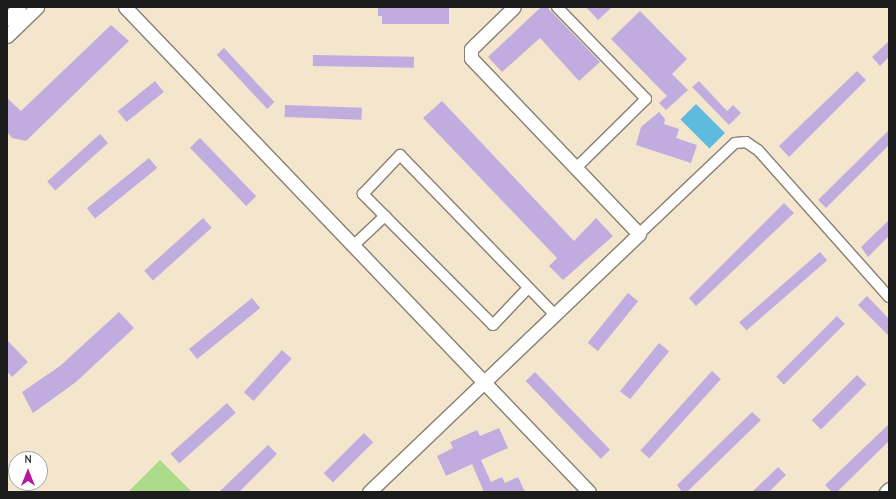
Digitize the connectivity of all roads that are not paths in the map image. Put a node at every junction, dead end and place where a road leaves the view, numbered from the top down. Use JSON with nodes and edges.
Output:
{"nodes":[{"id":1,"x":19,"y":7,"type":"edge"},
{"id":2,"x":37,"y":7,"type":"edge"},
{"id":3,"x":125,"y":7,"type":"edge"},
{"id":4,"x":514,"y":7,"type":"edge"},
{"id":5,"x":557,"y":7,"type":"edge"},
{"id":6,"x":7,"y":18,"type":"edge"},
{"id":7,"x":7,"y":36,"type":"edge"},
{"id":8,"x":576,"y":168,"type":"junction"},
{"id":9,"x":385,"y":216,"type":"junction"},
{"id":10,"x":639,"y":234,"type":"junction"},
{"id":11,"x":353,"y":246,"type":"junction"},
{"id":12,"x":528,"y":288,"type":"junction"},
{"id":13,"x":889,"y":297,"type":"edge"},
{"id":14,"x":555,"y":315,"type":"junction"},
{"id":15,"x":484,"y":383,"type":"junction"},
{"id":16,"x":889,"y":489,"type":"edge"},
{"id":17,"x":369,"y":492,"type":"edge"},
{"id":18,"x":589,"y":492,"type":"edge"},
{"id":19,"x":886,"y":492,"type":"edge"}],
"edges":[{"from":1,"to":6,"type":"street"},
{"from":2,"to":7,"type":"street"},
{"from":3,"to":11,"type":"street"},
{"from":4,"to":8,"type":"street"},
{"from":5,"to":8,"type":"street"},
{"from":8,"to":10,"type":"street"},
{"from":9,"to":11,"type":"street"},
{"from":9,"to":12,"type":"street"},
{"from":9,"to":12,"type":"street"},
{"from":10,"to":13,"type":"street"},
{"from":10,"to":14,"type":"street"},
{"from":11,"to":15,"type":"street"},
{"from":12,"to":14,"type":"street"},
{"from":14,"to":15,"type":"street"},
{"from":15,"to":17,"type":"street"},
{"from":15,"to":18,"type":"street"},
{"from":16,"to":19,"type":"street"}]}
